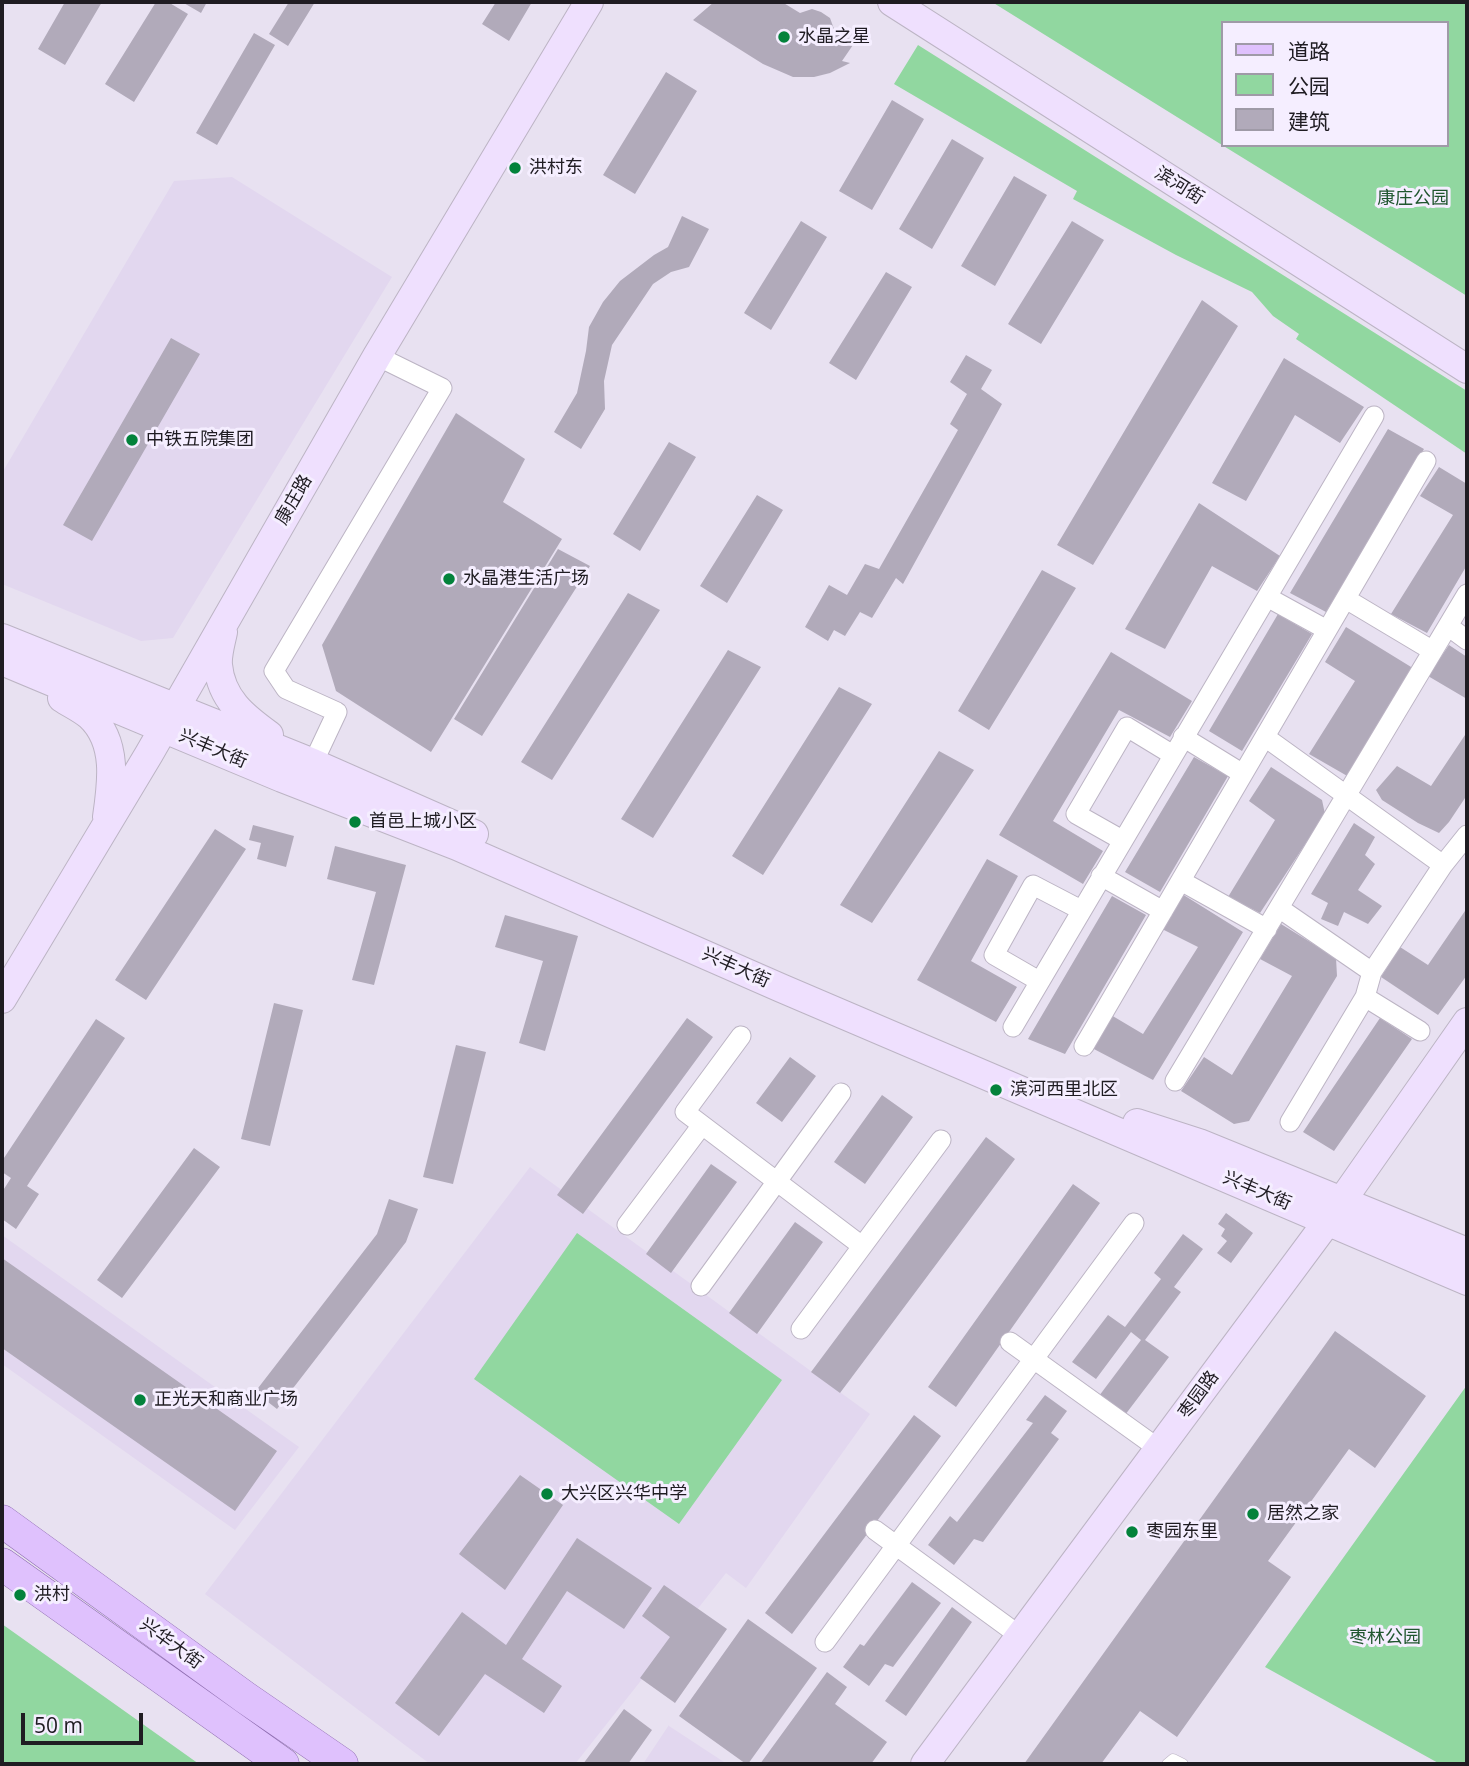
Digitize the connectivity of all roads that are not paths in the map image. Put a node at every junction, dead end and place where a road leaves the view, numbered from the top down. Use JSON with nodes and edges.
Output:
{"nodes":[{"id":1,"x":589,"y":2,"type":"edge"},
{"id":2,"x":892,"y":2,"type":"edge"},
{"id":3,"x":377,"y":356,"type":"junction"},
{"id":4,"x":1467,"y":369,"type":"edge"},
{"id":5,"x":1374,"y":416,"type":"dead end"},
{"id":6,"x":1426,"y":461,"type":"dead end"},
{"id":7,"x":1467,"y":594,"type":"edge"},
{"id":8,"x":1267,"y":597,"type":"junction"},
{"id":9,"x":1346,"y":599,"type":"junction"},
{"id":10,"x":226,"y":617,"type":"junction"},
{"id":11,"x":1448,"y":626,"type":"junction"},
{"id":12,"x":1327,"y":631,"type":"junction"},
{"id":13,"x":2,"y":638,"type":"edge"},
{"id":14,"x":1467,"y":640,"type":"edge"},
{"id":15,"x":1433,"y":651,"type":"junction"},
{"id":16,"x":2,"y":661,"type":"edge"},
{"id":17,"x":43,"y":678,"type":"junction"},
{"id":18,"x":169,"y":718,"type":"junction"},
{"id":19,"x":1184,"y":737,"type":"junction"},
{"id":20,"x":1265,"y":737,"type":"junction"},
{"id":21,"x":1173,"y":755,"type":"junction"},
{"id":22,"x":306,"y":761,"type":"junction"},
{"id":23,"x":1243,"y":774,"type":"junction"},
{"id":24,"x":1346,"y":795,"type":"junction"},
{"id":25,"x":105,"y":827,"type":"junction"},
{"id":26,"x":1467,"y":838,"type":"edge"},
{"id":27,"x":1122,"y":840,"type":"junction"},
{"id":28,"x":1443,"y":865,"type":"junction"},
{"id":29,"x":1101,"y":876,"type":"junction"},
{"id":30,"x":1181,"y":881,"type":"junction"},
{"id":31,"x":1279,"y":908,"type":"junction"},
{"id":32,"x":1080,"y":910,"type":"junction"},
{"id":33,"x":1163,"y":911,"type":"junction"},
{"id":34,"x":1266,"y":929,"type":"junction"},
{"id":35,"x":1372,"y":972,"type":"junction"},
{"id":36,"x":1039,"y":981,"type":"junction"},
{"id":37,"x":1365,"y":997,"type":"junction"},
{"id":38,"x":2,"y":999,"type":"edge"},
{"id":39,"x":1467,"y":1022,"type":"edge"},
{"id":40,"x":1013,"y":1027,"type":"dead end"},
{"id":41,"x":1420,"y":1031,"type":"dead end"},
{"id":42,"x":741,"y":1036,"type":"dead end"},
{"id":43,"x":1084,"y":1046,"type":"dead end"},
{"id":44,"x":1175,"y":1081,"type":"dead end"},
{"id":45,"x":841,"y":1093,"type":"dead end"},
{"id":46,"x":1290,"y":1122,"type":"dead end"},
{"id":47,"x":702,"y":1125,"type":"junction"},
{"id":48,"x":941,"y":1140,"type":"dead end"},
{"id":49,"x":777,"y":1182,"type":"junction"},
{"id":50,"x":1334,"y":1212,"type":"junction"},
{"id":51,"x":1134,"y":1223,"type":"dead end"},
{"id":52,"x":626,"y":1225,"type":"dead end"},
{"id":53,"x":862,"y":1246,"type":"junction"},
{"id":54,"x":1467,"y":1252,"type":"edge"},
{"id":55,"x":1467,"y":1281,"type":"edge"},
{"id":56,"x":701,"y":1286,"type":"dead end"},
{"id":57,"x":801,"y":1329,"type":"dead end"},
{"id":58,"x":1010,"y":1342,"type":"dead end"},
{"id":59,"x":1033,"y":1359,"type":"junction"},
{"id":60,"x":1159,"y":1449,"type":"junction"},
{"id":61,"x":2,"y":1521,"type":"edge"},
{"id":62,"x":875,"y":1530,"type":"dead end"},
{"id":63,"x":895,"y":1545,"type":"junction"},
{"id":64,"x":2,"y":1564,"type":"edge"},
{"id":65,"x":1020,"y":1636,"type":"junction"},
{"id":66,"x":825,"y":1642,"type":"dead end"},
{"id":67,"x":283,"y":1764,"type":"edge"},
{"id":68,"x":342,"y":1764,"type":"edge"},
{"id":69,"x":925,"y":1764,"type":"edge"},
{"id":70,"x":1167,"y":1764,"type":"edge"},
{"id":71,"x":1183,"y":1764,"type":"edge"}],
"edges":[{"from":1,"to":3,"type":"main road","name":"康庄路"},
{"from":2,"to":4,"type":"main road","name":"滨河街"},
{"from":3,"to":10,"type":"main road","name":"康庄路"},
{"from":3,"to":22,"type":"street"},
{"from":5,"to":8,"type":"street"},
{"from":6,"to":9,"type":"street"},
{"from":7,"to":11,"type":"street"},
{"from":8,"to":12,"type":"street"},
{"from":8,"to":19,"type":"street"},
{"from":9,"to":12,"type":"street"},
{"from":9,"to":15,"type":"street"},
{"from":10,"to":18,"type":"main road","name":"康庄路"},
{"from":10,"to":22,"type":"main road"},
{"from":11,"to":14,"type":"street"},
{"from":11,"to":15,"type":"street"},
{"from":12,"to":20,"type":"street"},
{"from":13,"to":18,"type":"main road","name":"兴丰大街"},
{"from":15,"to":24,"type":"street"},
{"from":16,"to":17,"type":"main road","name":"兴丰大街"},
{"from":17,"to":18,"type":"main road","name":"兴丰大街"},
{"from":17,"to":25,"type":"main road"},
{"from":18,"to":22,"type":"main road","name":"兴丰大街"},
{"from":18,"to":25,"type":"main road","name":"康庄路"},
{"from":18,"to":50,"type":"main road","name":"兴丰大街"},
{"from":19,"to":21,"type":"street"},
{"from":19,"to":23,"type":"street"},
{"from":20,"to":23,"type":"street"},
{"from":20,"to":24,"type":"street"},
{"from":21,"to":27,"type":"street"},
{"from":21,"to":27,"type":"street"},
{"from":22,"to":50,"type":"main road","name":"兴丰大街"},
{"from":23,"to":30,"type":"street"},
{"from":24,"to":28,"type":"street"},
{"from":24,"to":31,"type":"street"},
{"from":25,"to":38,"type":"main road","name":"康庄路"},
{"from":26,"to":28,"type":"street"},
{"from":27,"to":29,"type":"street"},
{"from":28,"to":35,"type":"street"},
{"from":29,"to":32,"type":"street"},
{"from":29,"to":33,"type":"street"},
{"from":30,"to":33,"type":"street"},
{"from":30,"to":34,"type":"street"},
{"from":31,"to":34,"type":"street"},
{"from":31,"to":35,"type":"street"},
{"from":32,"to":36,"type":"street"},
{"from":32,"to":36,"type":"street"},
{"from":33,"to":43,"type":"street"},
{"from":34,"to":44,"type":"street"},
{"from":35,"to":37,"type":"street"},
{"from":36,"to":40,"type":"street"},
{"from":37,"to":41,"type":"street"},
{"from":37,"to":46,"type":"street"},
{"from":39,"to":50,"type":"main road","name":"枣园路"},
{"from":42,"to":47,"type":"street"},
{"from":45,"to":49,"type":"street"},
{"from":47,"to":49,"type":"street"},
{"from":47,"to":52,"type":"street"},
{"from":48,"to":53,"type":"street"},
{"from":49,"to":53,"type":"street"},
{"from":49,"to":56,"type":"street"},
{"from":50,"to":54,"type":"main road","name":"兴丰大街"},
{"from":50,"to":55,"type":"main road","name":"兴丰大街"},
{"from":50,"to":60,"type":"main road","name":"枣园路"},
{"from":51,"to":59,"type":"street"},
{"from":53,"to":57,"type":"street"},
{"from":58,"to":59,"type":"street"},
{"from":59,"to":60,"type":"street"},
{"from":59,"to":63,"type":"street"},
{"from":60,"to":65,"type":"main road","name":"枣园路"},
{"from":61,"to":68,"type":"main road","name":"兴华大街"},
{"from":62,"to":63,"type":"street"},
{"from":63,"to":65,"type":"street"},
{"from":63,"to":66,"type":"street"},
{"from":64,"to":67,"type":"main road","name":"兴华大街"},
{"from":65,"to":69,"type":"main road","name":"枣园路"},
{"from":70,"to":71,"type":"lane"}]}
